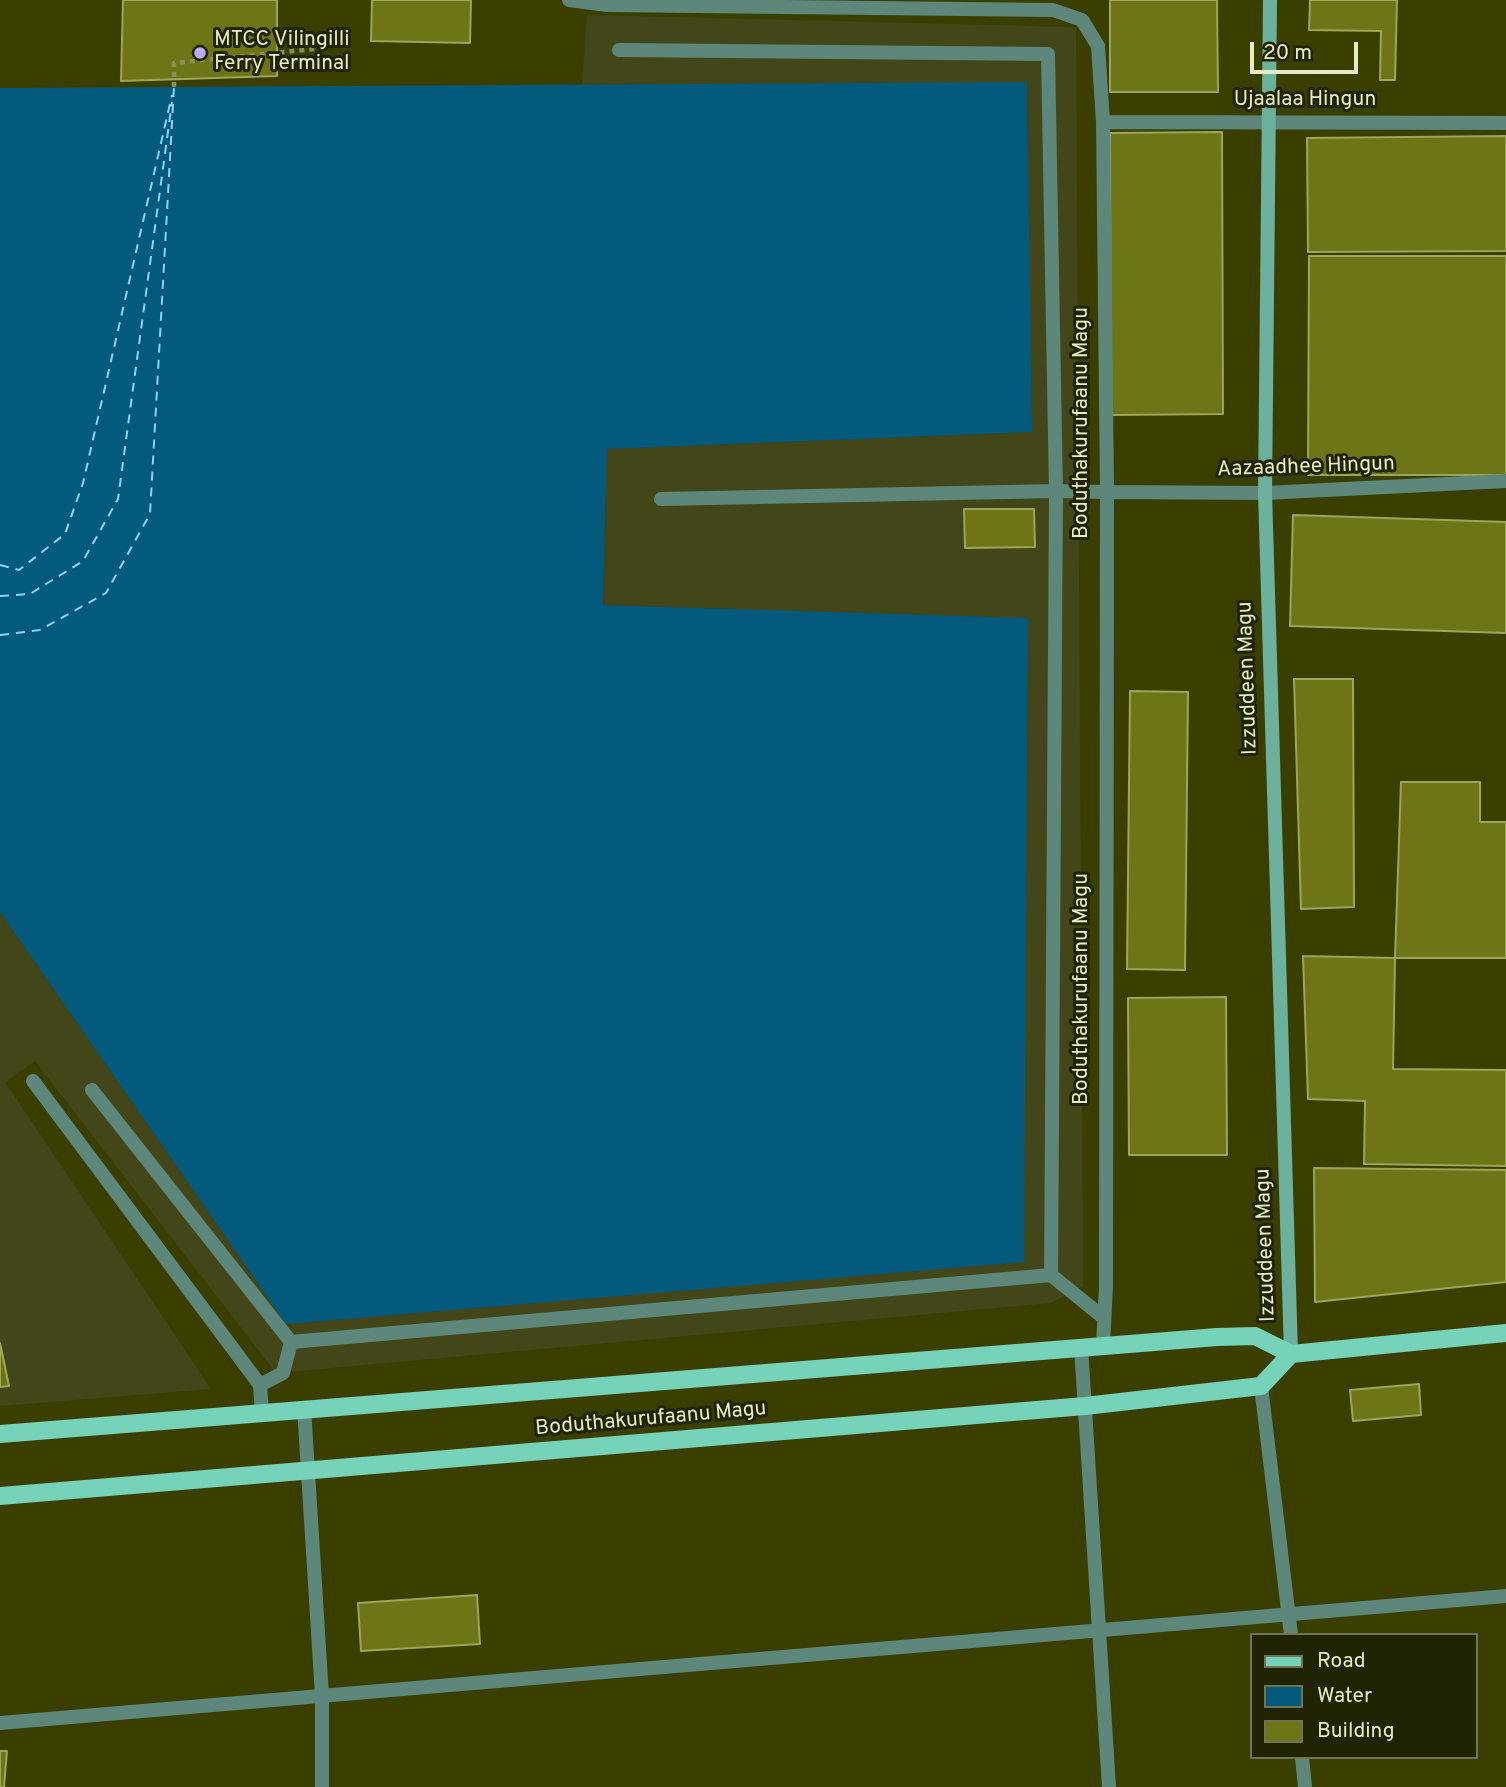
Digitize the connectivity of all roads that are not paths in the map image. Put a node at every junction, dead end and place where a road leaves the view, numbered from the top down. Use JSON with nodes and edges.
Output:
{"nodes":[{"id":1,"x":569,"y":0,"type":"edge"},
{"id":2,"x":1270,"y":0,"type":"edge"},
{"id":3,"x":619,"y":50,"type":"dead end"},
{"id":4,"x":1269,"y":121,"type":"junction"},
{"id":5,"x":1103,"y":122,"type":"junction"},
{"id":6,"x":1506,"y":123,"type":"edge"},
{"id":7,"x":1506,"y":481,"type":"edge"},
{"id":8,"x":1056,"y":491,"type":"junction"},
{"id":9,"x":1107,"y":492,"type":"junction"},
{"id":10,"x":1265,"y":493,"type":"junction"},
{"id":11,"x":661,"y":499,"type":"dead end"},
{"id":12,"x":33,"y":1081,"type":"dead end"},
{"id":13,"x":92,"y":1090,"type":"dead end"},
{"id":14,"x":1051,"y":1275,"type":"junction"},
{"id":15,"x":1104,"y":1318,"type":"junction"},
{"id":16,"x":1506,"y":1333,"type":"edge"},
{"id":17,"x":290,"y":1342,"type":"junction"},
{"id":18,"x":1103,"y":1345,"type":"junction"},
{"id":19,"x":1081,"y":1347,"type":"junction"},
{"id":20,"x":1291,"y":1354,"type":"junction"},
{"id":21,"x":260,"y":1385,"type":"junction"},
{"id":22,"x":1261,"y":1386,"type":"junction"},
{"id":23,"x":1085,"y":1406,"type":"junction"},
{"id":24,"x":304,"y":1408,"type":"junction"},
{"id":25,"x":262,"y":1412,"type":"junction"},
{"id":26,"x":0,"y":1434,"type":"edge"},
{"id":27,"x":308,"y":1471,"type":"junction"},
{"id":28,"x":0,"y":1496,"type":"edge"},
{"id":29,"x":1506,"y":1596,"type":"edge"},
{"id":30,"x":1289,"y":1615,"type":"junction"},
{"id":31,"x":1099,"y":1630,"type":"junction"},
{"id":32,"x":1291,"y":1633,"type":"edge"},
{"id":33,"x":322,"y":1696,"type":"junction"},
{"id":34,"x":0,"y":1723,"type":"edge"},
{"id":35,"x":1302,"y":1759,"type":"edge"},
{"id":36,"x":322,"y":1787,"type":"edge"},
{"id":37,"x":1110,"y":1787,"type":"edge"},
{"id":38,"x":1305,"y":1787,"type":"edge"}],
"edges":[{"from":1,"to":5,"type":"street","name":"Boduthakurufaanu Magu"},
{"from":2,"to":4,"type":"main road","name":"Izzuddeen Magu"},
{"from":3,"to":8,"type":"street"},
{"from":4,"to":5,"type":"street","name":"Ujaalaa Hingun"},
{"from":4,"to":6,"type":"street","name":"Ujaalaa Hingun"},
{"from":4,"to":10,"type":"main road","name":"Izzuddeen Magu"},
{"from":5,"to":9,"type":"street","name":"Boduthakurufaanu Magu"},
{"from":7,"to":10,"type":"street","name":"Aazaadhee Hingun"},
{"from":8,"to":9,"type":"street","name":"Aazaadhee Hingun"},
{"from":8,"to":11,"type":"street","name":"Aazaadhee Hingun"},
{"from":8,"to":14,"type":"street"},
{"from":9,"to":10,"type":"street","name":"Aazaadhee Hingun"},
{"from":9,"to":15,"type":"street","name":"Boduthakurufaanu Magu"},
{"from":10,"to":20,"type":"main road","name":"Izzuddeen Magu"},
{"from":12,"to":21,"type":"street"},
{"from":13,"to":17,"type":"street"},
{"from":14,"to":15,"type":"street"},
{"from":14,"to":17,"type":"street"},
{"from":15,"to":18,"type":"street","name":"Boduthakurufaanu Magu"},
{"from":16,"to":20,"type":"main road"},
{"from":17,"to":21,"type":"street"},
{"from":18,"to":19,"type":"main road","name":"Boduthakurufaanu Magu"},
{"from":18,"to":20,"type":"main road","name":"Boduthakurufaanu Magu"},
{"from":19,"to":23,"type":"street"},
{"from":19,"to":24,"type":"main road","name":"Boduthakurufaanu Magu"},
{"from":20,"to":22,"type":"main road"},
{"from":21,"to":25,"type":"street"},
{"from":22,"to":23,"type":"main road","name":"Boduthakurufaanu Magu"},
{"from":22,"to":30,"type":"street"},
{"from":23,"to":27,"type":"main road","name":"Boduthakurufaanu Magu"},
{"from":23,"to":31,"type":"street"},
{"from":24,"to":25,"type":"main road","name":"Boduthakurufaanu Magu"},
{"from":24,"to":27,"type":"street"},
{"from":25,"to":26,"type":"main road","name":"Boduthakurufaanu Magu"},
{"from":27,"to":28,"type":"main road","name":"Boduthakurufaanu Magu"},
{"from":27,"to":33,"type":"street"},
{"from":29,"to":30,"type":"street"},
{"from":30,"to":31,"type":"street"},
{"from":30,"to":32,"type":"street"},
{"from":31,"to":33,"type":"street"},
{"from":31,"to":37,"type":"street"},
{"from":33,"to":34,"type":"street"},
{"from":33,"to":36,"type":"street"},
{"from":35,"to":38,"type":"street"}]}
